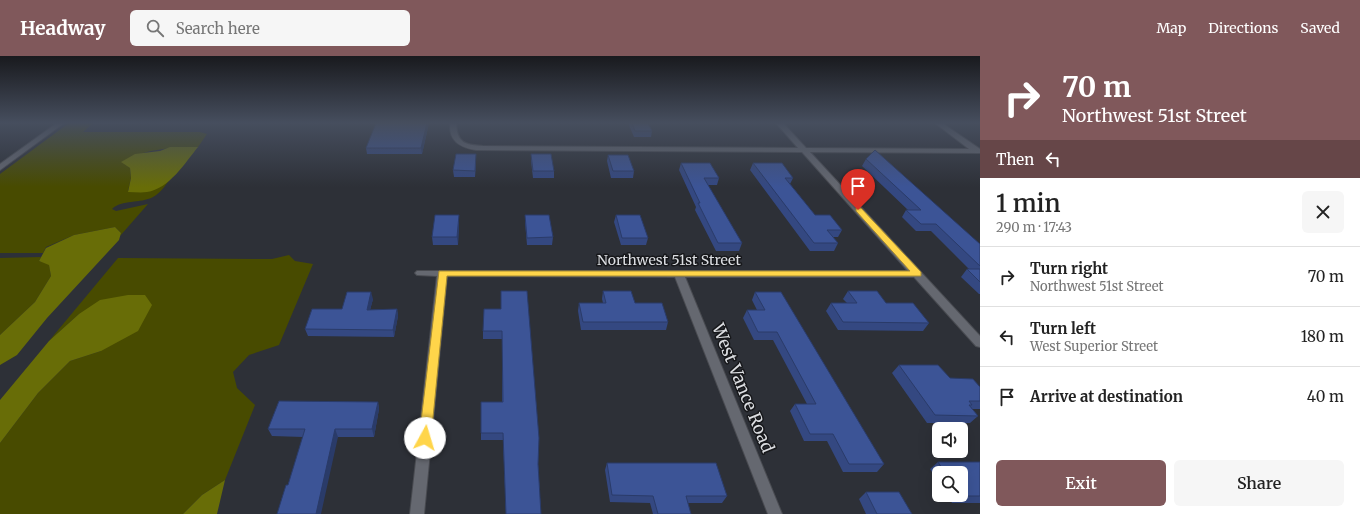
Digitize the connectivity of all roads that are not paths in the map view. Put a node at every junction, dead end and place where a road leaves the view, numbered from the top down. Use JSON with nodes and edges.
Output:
{"nodes":[{"id":1,"x":32,"y":144,"type":"edge"},
{"id":2,"x":466,"y":144,"type":"edge"},
{"id":3,"x":799,"y":144,"type":"edge"},
{"id":4,"x":969,"y":144,"type":"edge"},
{"id":5,"x":803,"y":149,"type":"junction"},
{"id":6,"x":979,"y":151,"type":"edge"},
{"id":7,"x":0,"y":168,"type":"edge"},
{"id":8,"x":420,"y":273,"type":"dead end"},
{"id":9,"x":442,"y":273,"type":"junction"},
{"id":10,"x":679,"y":274,"type":"junction"},
{"id":11,"x":918,"y":274,"type":"junction"},
{"id":12,"x":980,"y":343,"type":"edge"},
{"id":13,"x":416,"y":514,"type":"edge"},
{"id":14,"x":775,"y":514,"type":"edge"}],
"edges":[{"from":1,"to":7,"type":"street"},
{"from":2,"to":5,"type":"street"},
{"from":3,"to":5,"type":"street"},
{"from":4,"to":6,"type":"street"},
{"from":5,"to":6,"type":"street"},
{"from":5,"to":11,"type":"street"},
{"from":8,"to":9,"type":"street","name":"Northwest 51st Street"},
{"from":9,"to":10,"type":"street","name":"Northwest 51st Street"},
{"from":9,"to":13,"type":"street"},
{"from":10,"to":11,"type":"street","name":"Northwest 51st Street"},
{"from":10,"to":14,"type":"street","name":"West Vance Road"},
{"from":11,"to":12,"type":"street"}]}
